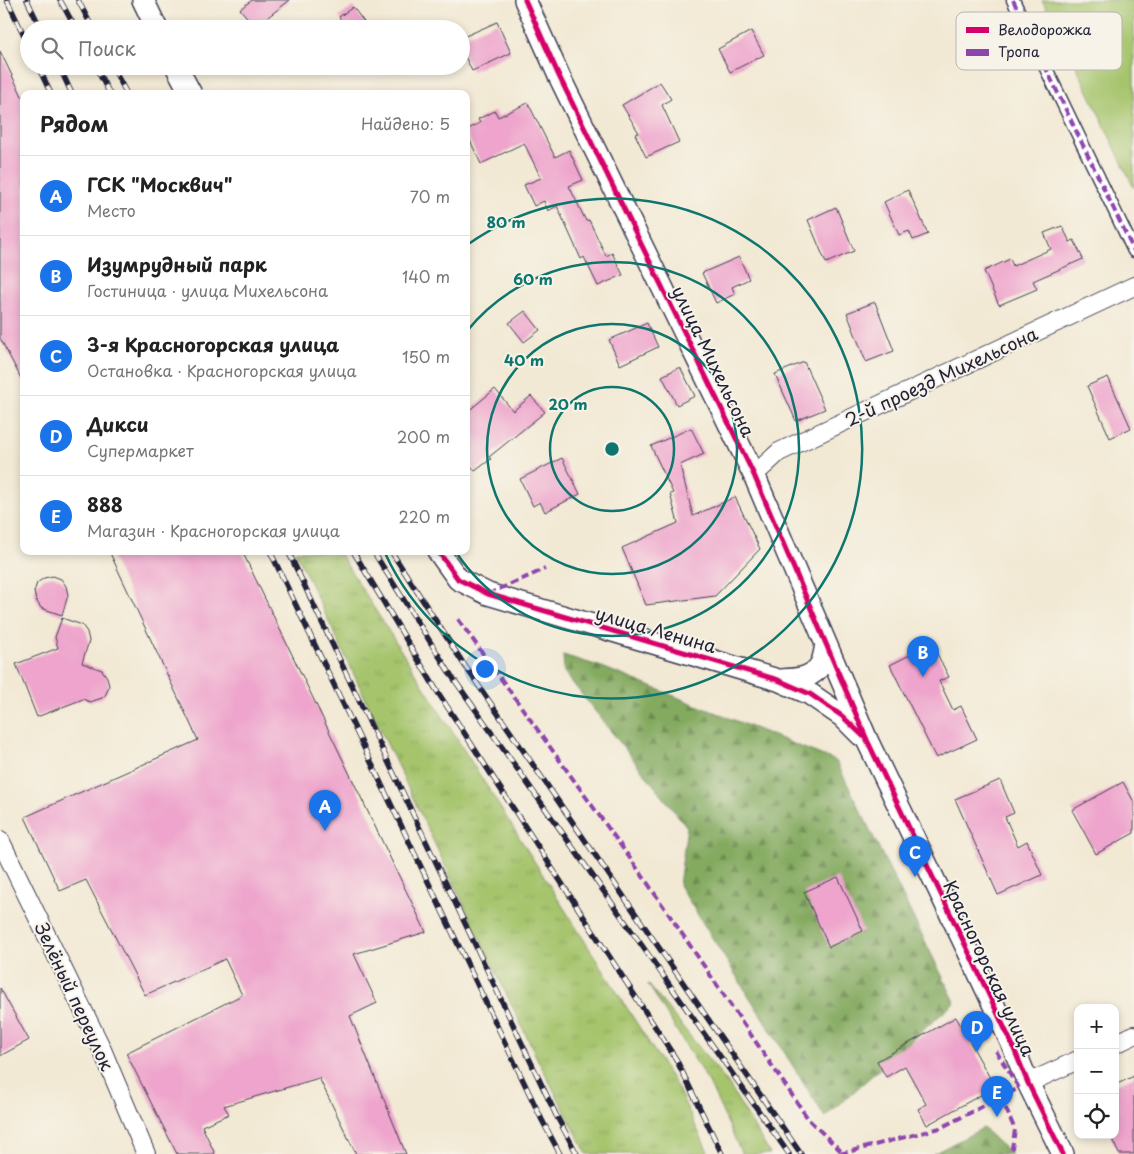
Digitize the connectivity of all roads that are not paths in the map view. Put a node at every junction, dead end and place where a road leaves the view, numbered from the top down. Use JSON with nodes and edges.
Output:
{"nodes":[{"id":1,"x":142,"y":0,"type":"edge"},
{"id":2,"x":525,"y":0,"type":"edge"},
{"id":3,"x":1013,"y":0,"type":"edge"},
{"id":4,"x":1019,"y":12,"type":"edge"},
{"id":5,"x":152,"y":20,"type":"edge"},
{"id":6,"x":1047,"y":70,"type":"edge"},
{"id":7,"x":181,"y":75,"type":"edge"},
{"id":8,"x":189,"y":90,"type":"edge"},
{"id":9,"x":1134,"y":251,"type":"edge"},
{"id":10,"x":1134,"y":286,"type":"edge"},
{"id":11,"x":754,"y":476,"type":"junction"},
{"id":12,"x":441,"y":555,"type":"edge"},
{"id":13,"x":826,"y":644,"type":"junction"},
{"id":14,"x":778,"y":680,"type":"junction"},
{"id":15,"x":867,"y":740,"type":"junction"},
{"id":16,"x":0,"y":840,"type":"edge"},
{"id":17,"x":1134,"y":1035,"type":"edge"},
{"id":18,"x":1119,"y":1042,"type":"edge"},
{"id":19,"x":1074,"y":1062,"type":"edge"},
{"id":20,"x":1028,"y":1083,"type":"junction"},
{"id":21,"x":146,"y":1154,"type":"edge"},
{"id":22,"x":1062,"y":1154,"type":"edge"}],
"edges":[{"from":1,"to":5,"type":"street"},
{"from":2,"to":11,"type":"street","name":"улица Михельсона"},
{"from":3,"to":4,"type":"street"},
{"from":6,"to":9,"type":"street"},
{"from":7,"to":8,"type":"street"},
{"from":10,"to":11,"type":"street","name":"2-й проезд Михельсона"},
{"from":11,"to":13,"type":"street","name":"улица Михельсона"},
{"from":12,"to":14,"type":"street","name":"улица Ленина"},
{"from":13,"to":14,"type":"street"},
{"from":13,"to":15,"type":"street","name":"улица Михельсона"},
{"from":14,"to":15,"type":"street","name":"улица Ленина"},
{"from":15,"to":20,"type":"street","name":"Красногорская улица"},
{"from":16,"to":21,"type":"street","name":"Зелёный переулок"},
{"from":17,"to":18,"type":"street"},
{"from":19,"to":20,"type":"street"},
{"from":20,"to":22,"type":"street","name":"Красногорская улица"}]}
